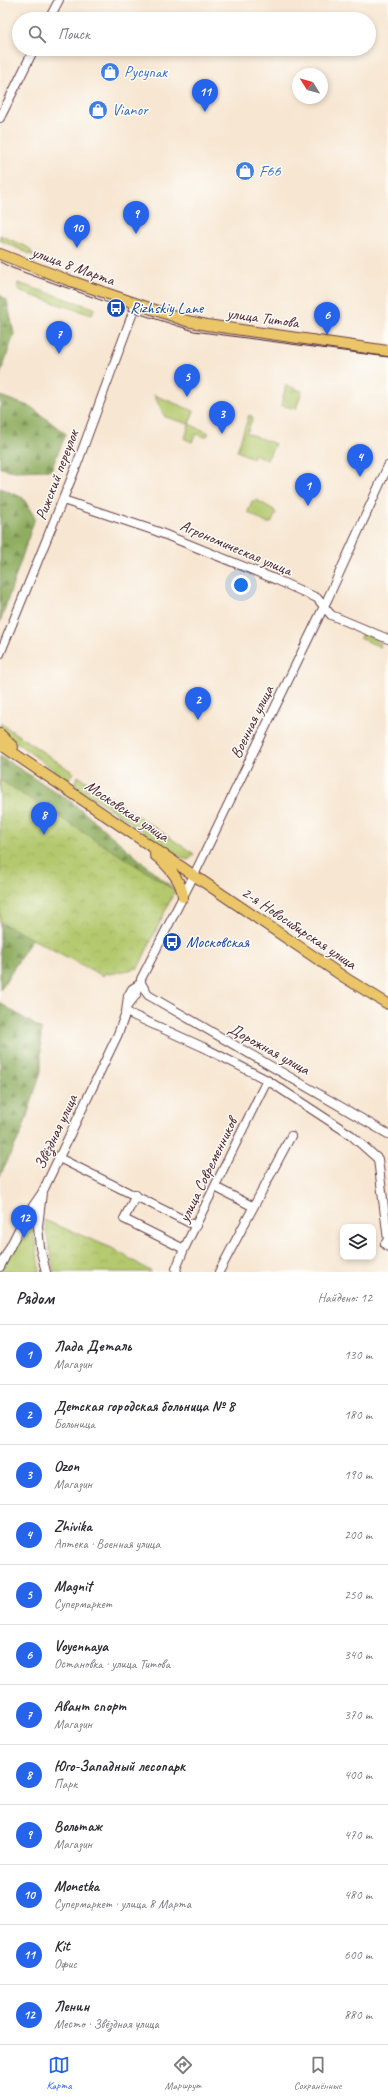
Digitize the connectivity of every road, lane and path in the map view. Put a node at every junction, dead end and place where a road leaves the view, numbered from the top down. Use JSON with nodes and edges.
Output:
{"nodes":[{"id":1,"x":59,"y":0,"type":"edge"},
{"id":2,"x":53,"y":12,"type":"edge"},
{"id":3,"x":31,"y":56,"type":"edge"},
{"id":4,"x":0,"y":118,"type":"edge"},
{"id":5,"x":0,"y":254,"type":"edge"},
{"id":6,"x":136,"y":304,"type":"junction"},
{"id":7,"x":388,"y":351,"type":"edge"},
{"id":8,"x":388,"y":466,"type":"edge"},
{"id":9,"x":63,"y":500,"type":"junction"},
{"id":10,"x":324,"y":606,"type":"junction"},
{"id":11,"x":388,"y":639,"type":"edge"},
{"id":12,"x":0,"y":654,"type":"edge"},
{"id":13,"x":0,"y":734,"type":"edge"},
{"id":14,"x":0,"y":744,"type":"edge"},
{"id":15,"x":42,"y":772,"type":"junction"},
{"id":16,"x":138,"y":836,"type":"junction"},
{"id":17,"x":194,"y":875,"type":"junction"},
{"id":18,"x":183,"y":897,"type":"junction"},
{"id":19,"x":139,"y":984,"type":"junction"},
{"id":20,"x":131,"y":997,"type":"joint"},
{"id":21,"x":388,"y":1004,"type":"edge"},
{"id":22,"x":127,"y":1008,"type":"junction"},
{"id":23,"x":267,"y":1080,"type":"junction"},
{"id":24,"x":388,"y":1134,"type":"edge"},
{"id":25,"x":291,"y":1136,"type":"dead end"},
{"id":26,"x":60,"y":1158,"type":"junction"},
{"id":27,"x":215,"y":1187,"type":"junction"},
{"id":28,"x":42,"y":1193,"type":"junction"},
{"id":29,"x":136,"y":1195,"type":"junction"},
{"id":30,"x":252,"y":1206,"type":"junction"},
{"id":31,"x":24,"y":1219,"type":"junction"},
{"id":32,"x":38,"y":1226,"type":"junction"},
{"id":33,"x":196,"y":1226,"type":"junction"},
{"id":34,"x":388,"y":1247,"type":"edge"},
{"id":35,"x":184,"y":1249,"type":"junction"},
{"id":36,"x":0,"y":1267,"type":"edge"},
{"id":37,"x":46,"y":1272,"type":"edge"},
{"id":38,"x":177,"y":1272,"type":"edge"},
{"id":39,"x":219,"y":1272,"type":"edge"}],
"edges":[{"from":1,"to":2,"type":"street"},
{"from":3,"to":4,"type":"street"},
{"from":5,"to":6,"type":"main road","name":"улица 8 Марта"},
{"from":6,"to":7,"type":"main road","name":"улица Титова"},
{"from":6,"to":9,"type":"street","name":"Рижский переулок"},
{"from":8,"to":10,"type":"street","name":"Военная улица"},
{"from":9,"to":10,"type":"street","name":"Агрономическая улица"},
{"from":9,"to":12,"type":"street","name":"Рижский переулок"},
{"from":10,"to":11,"type":"street","name":"Агрономическая улица"},
{"from":10,"to":17,"type":"street","name":"Военная улица"},
{"from":13,"to":15,"type":"main road","name":"Московская улица"},
{"from":14,"to":15,"type":"main road","name":"Московская улица"},
{"from":15,"to":16,"type":"main road","name":"Московская улица"},
{"from":16,"to":17,"type":"main road","name":"Московская улица"},
{"from":16,"to":18,"type":"main road"},
{"from":17,"to":18,"type":"street","name":"Военная улица"},
{"from":17,"to":21,"type":"main road","name":"2-я Новосибирская улица"},
{"from":18,"to":19,"type":"street","name":"Военная улица"},
{"from":19,"to":20,"type":"street","name":"Военная улица"},
{"from":19,"to":24,"type":"street","name":"Дорожная улица"},
{"from":20,"to":22,"type":"street","name":"Звёздная улица"},
{"from":22,"to":23,"type":"street"},
{"from":22,"to":26,"type":"street","name":"Звёздная улица"},
{"from":23,"to":27,"type":"street","name":"улица Современников"},
{"from":23,"to":34,"type":"street"},
{"from":25,"to":30,"type":"street"},
{"from":26,"to":28,"type":"street","name":"Звёздная улица"},
{"from":26,"to":29,"type":"street"},
{"from":27,"to":30,"type":"street"},
{"from":27,"to":33,"type":"street","name":"улица Современников"},
{"from":28,"to":31,"type":"street","name":"Звёздная улица"},
{"from":28,"to":32,"type":"street"},
{"from":29,"to":33,"type":"street"},
{"from":29,"to":35,"type":"street"},
{"from":30,"to":39,"type":"street"},
{"from":31,"to":32,"type":"street"},
{"from":31,"to":36,"type":"street","name":"Звёздная улица"},
{"from":32,"to":37,"type":"street"},
{"from":33,"to":35,"type":"street","name":"улица Современников"},
{"from":35,"to":38,"type":"street","name":"улица Современников"}]}
